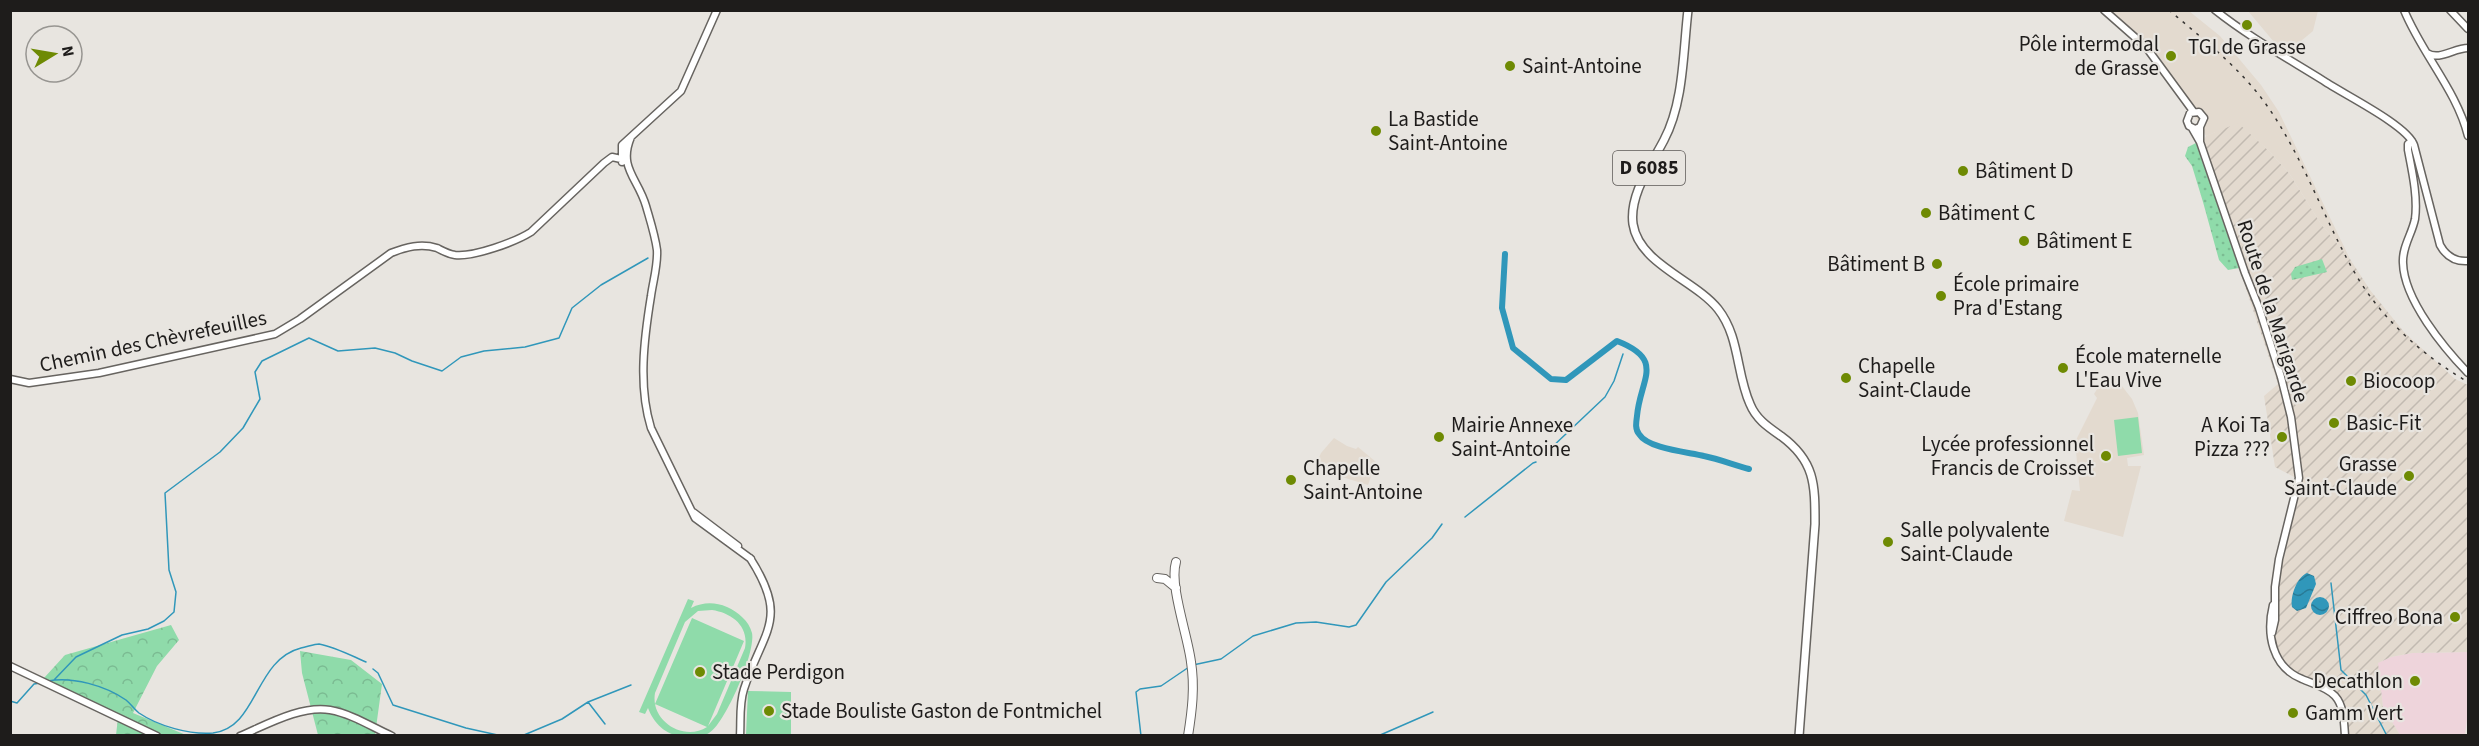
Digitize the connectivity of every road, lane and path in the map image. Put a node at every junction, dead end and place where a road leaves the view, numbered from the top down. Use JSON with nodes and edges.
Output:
{"nodes":[{"id":1,"x":717,"y":10,"type":"edge"},
{"id":2,"x":1688,"y":10,"type":"edge"},
{"id":3,"x":2104,"y":10,"type":"edge"},
{"id":4,"x":2215,"y":10,"type":"edge"},
{"id":5,"x":2404,"y":10,"type":"edge"},
{"id":6,"x":2450,"y":10,"type":"edge"},
{"id":7,"x":2469,"y":28,"type":"edge"},
{"id":8,"x":2469,"y":48,"type":"edge"},
{"id":9,"x":2425,"y":52,"type":"junction"},
{"id":10,"x":2442,"y":55,"type":"junction"},
{"id":11,"x":2438,"y":74,"type":"junction"},
{"id":12,"x":2191,"y":113,"type":"junction"},
{"id":13,"x":2200,"y":127,"type":"junction"},
{"id":14,"x":2192,"y":128,"type":"junction"},
{"id":15,"x":2469,"y":136,"type":"edge"},
{"id":16,"x":2412,"y":141,"type":"junction"},
{"id":17,"x":2200,"y":142,"type":"junction"},
{"id":18,"x":623,"y":148,"type":"junction"},
{"id":19,"x":612,"y":157,"type":"junction"},
{"id":20,"x":621,"y":159,"type":"junction"},
{"id":21,"x":604,"y":163,"type":"junction"},
{"id":22,"x":646,"y":210,"type":"junction"},
{"id":23,"x":2469,"y":261,"type":"edge"},
{"id":24,"x":2469,"y":373,"type":"edge"},
{"id":25,"x":10,"y":379,"type":"edge"},
{"id":26,"x":1176,"y":562,"type":"dead end"},
{"id":27,"x":1157,"y":578,"type":"dead end"},
{"id":28,"x":1176,"y":589,"type":"junction"},
{"id":29,"x":10,"y":666,"type":"edge"},
{"id":30,"x":157,"y":735,"type":"edge"},
{"id":31,"x":240,"y":735,"type":"edge"},
{"id":32,"x":392,"y":735,"type":"edge"},
{"id":33,"x":740,"y":735,"type":"edge"},
{"id":34,"x":1188,"y":735,"type":"edge"},
{"id":35,"x":1798,"y":735,"type":"edge"},
{"id":36,"x":2345,"y":735,"type":"edge"}],
"edges":[{"from":1,"to":18,"type":"main road"},
{"from":2,"to":35,"type":"main road","number":"D 6085"},
{"from":3,"to":12,"type":"main road"},
{"from":4,"to":16,"type":"main road"},
{"from":5,"to":9,"type":"main road"},
{"from":6,"to":7,"type":"main road"},
{"from":8,"to":10,"type":"main road"},
{"from":9,"to":10,"type":"main road"},
{"from":9,"to":11,"type":"main road"},
{"from":10,"to":11,"type":"main road"},
{"from":11,"to":15,"type":"main road"},
{"from":12,"to":13,"type":"main road"},
{"from":12,"to":14,"type":"main road"},
{"from":13,"to":14,"type":"main road"},
{"from":13,"to":17,"type":"main road","name":"Route de la Marigarde"},
{"from":14,"to":17,"type":"main road","name":"Route de la Marigarde"},
{"from":16,"to":23,"type":"main road"},
{"from":16,"to":24,"type":"main road"},
{"from":17,"to":36,"type":"main road","name":"Route de la Marigarde"},
{"from":18,"to":19,"type":"main road","name":"Chemin des Chèvrefeuilles"},
{"from":18,"to":20,"type":"main road"},
{"from":18,"to":21,"type":"main road","name":"Chemin des Chèvrefeuilles"},
{"from":18,"to":22,"type":"main road"},
{"from":19,"to":20,"type":"main road"},
{"from":19,"to":21,"type":"main road","name":"Chemin des Chèvrefeuilles"},
{"from":20,"to":22,"type":"main road"},
{"from":21,"to":25,"type":"main road","name":"Chemin des Chèvrefeuilles"},
{"from":22,"to":33,"type":"main road"},
{"from":26,"to":28,"type":"highway"},
{"from":27,"to":28,"type":"highway"},
{"from":28,"to":34,"type":"highway"},
{"from":29,"to":30,"type":"main road"},
{"from":31,"to":32,"type":"main road"}]}
